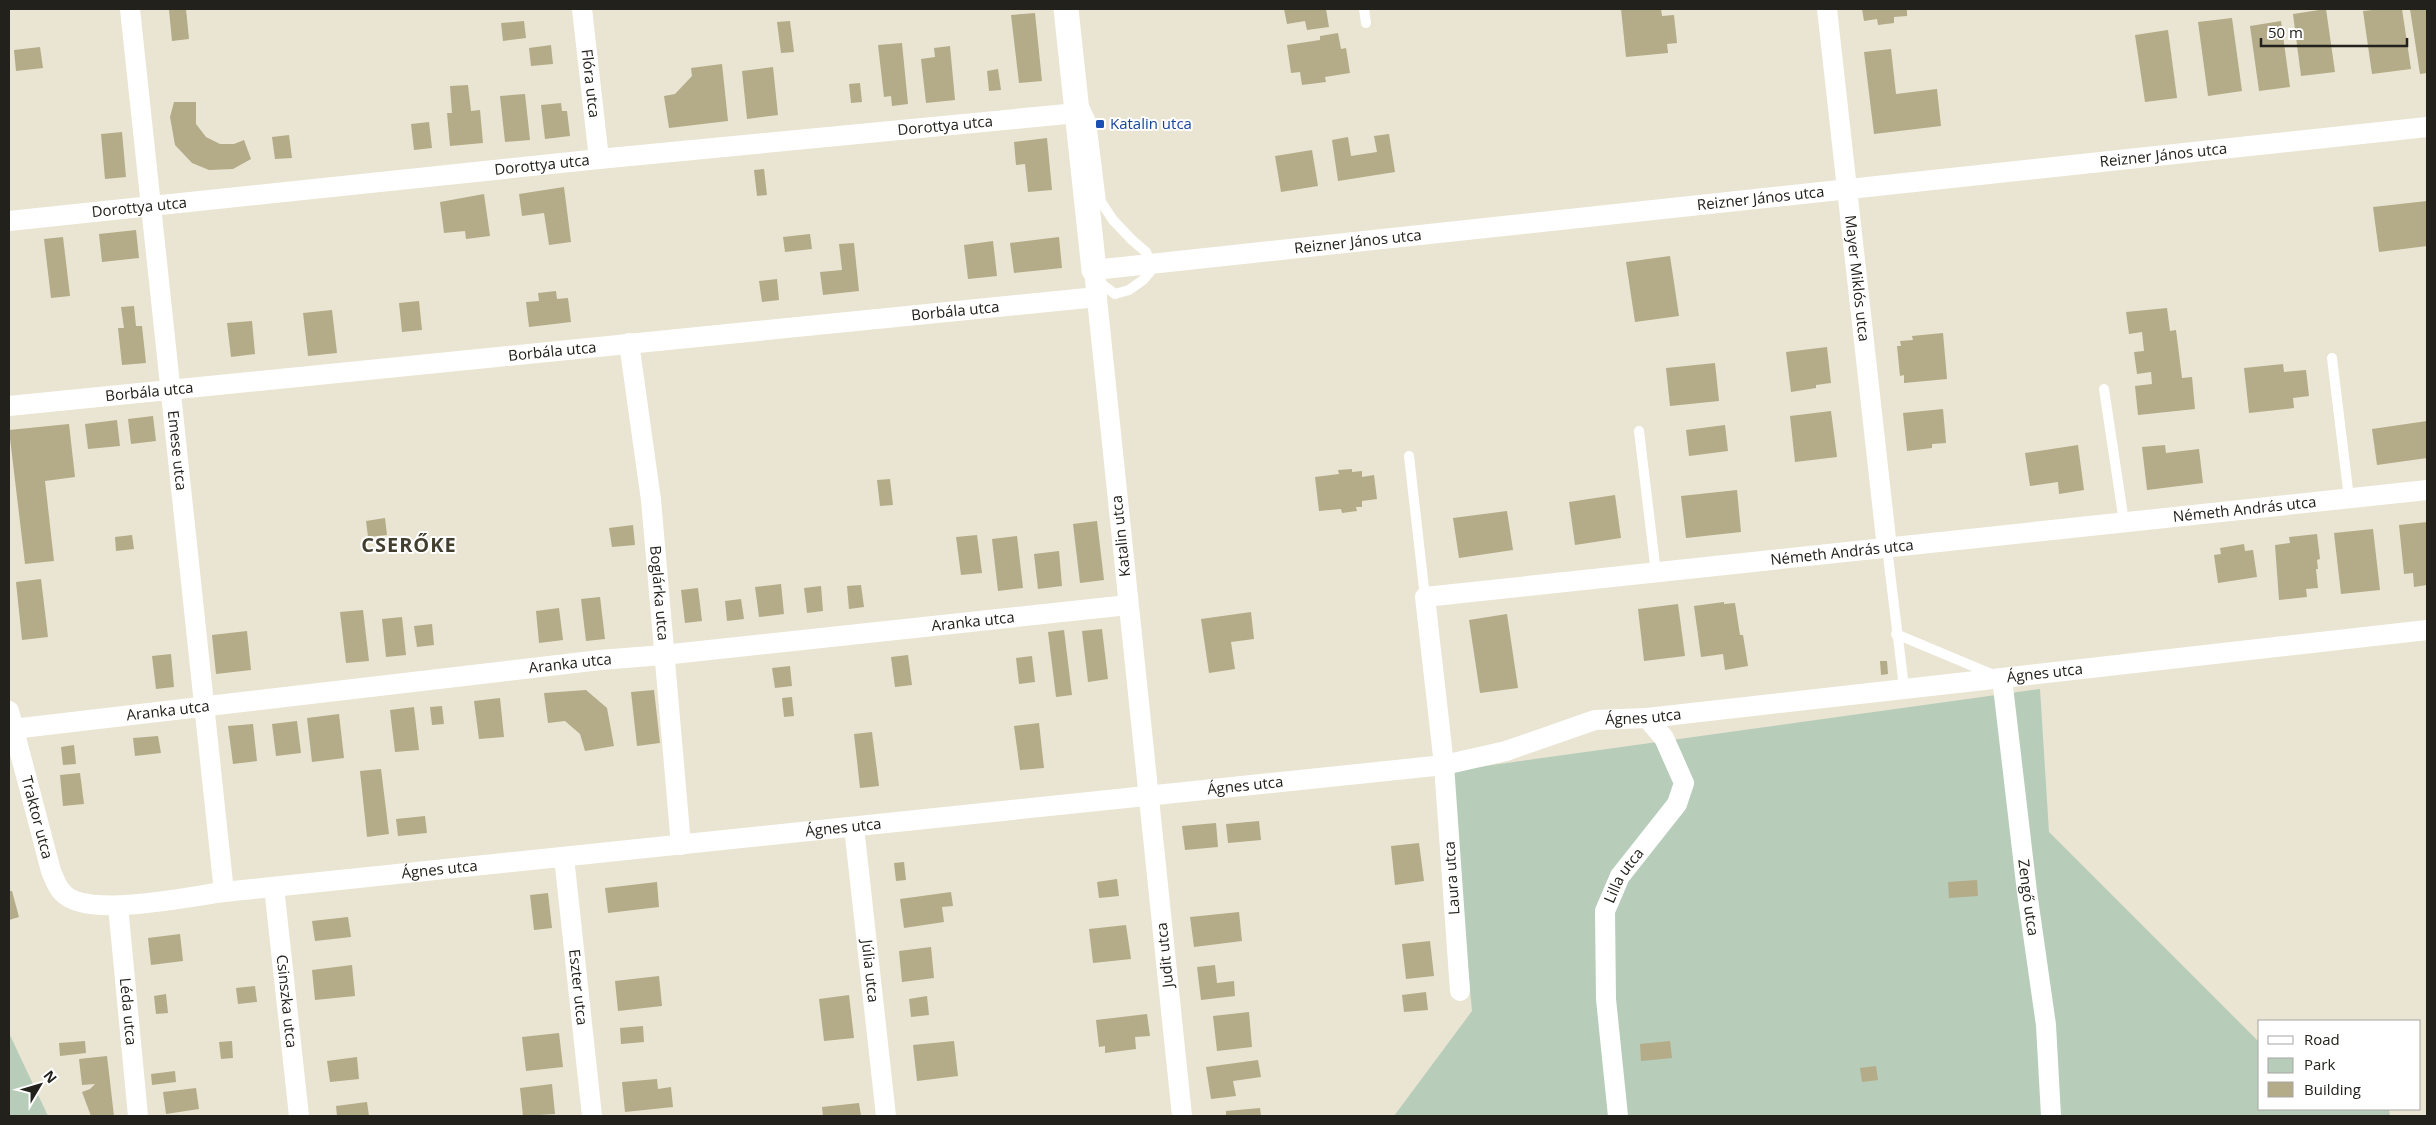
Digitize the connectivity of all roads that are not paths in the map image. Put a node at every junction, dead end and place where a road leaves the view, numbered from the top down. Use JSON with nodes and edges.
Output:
{"nodes":[{"id":1,"x":130,"y":9,"type":"edge"},
{"id":2,"x":582,"y":9,"type":"edge"},
{"id":3,"x":1066,"y":9,"type":"edge"},
{"id":4,"x":1364,"y":9,"type":"edge"},
{"id":5,"x":1827,"y":9,"type":"edge"},
{"id":6,"x":1366,"y":23,"type":"dead end"},
{"id":7,"x":1074,"y":84,"type":"junction"},
{"id":8,"x":1077,"y":113,"type":"junction"},
{"id":9,"x":2427,"y":127,"type":"edge"},
{"id":10,"x":599,"y":159,"type":"junction"},
{"id":11,"x":1846,"y":190,"type":"junction"},
{"id":12,"x":151,"y":206,"type":"junction"},
{"id":13,"x":9,"y":220,"type":"edge"},
{"id":14,"x":1151,"y":264,"type":"junction"},
{"id":15,"x":1094,"y":270,"type":"junction"},
{"id":16,"x":1097,"y":297,"type":"junction"},
{"id":17,"x":629,"y":343,"type":"junction"},
{"id":18,"x":2332,"y":358,"type":"dead end"},
{"id":19,"x":171,"y":389,"type":"junction"},
{"id":20,"x":2104,"y":389,"type":"dead end"},
{"id":21,"x":9,"y":406,"type":"edge"},
{"id":22,"x":1639,"y":431,"type":"dead end"},
{"id":23,"x":1409,"y":456,"type":"dead end"},
{"id":24,"x":2427,"y":490,"type":"edge"},
{"id":25,"x":2349,"y":498,"type":"junction"},
{"id":26,"x":2124,"y":522,"type":"junction"},
{"id":27,"x":1886,"y":548,"type":"junction"},
{"id":28,"x":1656,"y":573,"type":"junction"},
{"id":29,"x":1425,"y":597,"type":"junction"},
{"id":30,"x":1128,"y":605,"type":"junction"},
{"id":31,"x":2427,"y":630,"type":"edge"},
{"id":32,"x":1896,"y":634,"type":"junction"},
{"id":33,"x":663,"y":655,"type":"junction"},
{"id":34,"x":2002,"y":678,"type":"junction"},
{"id":35,"x":1904,"y":687,"type":"junction"},
{"id":36,"x":204,"y":706,"type":"junction"},
{"id":37,"x":1647,"y":718,"type":"junction"},
{"id":38,"x":11,"y":720,"type":"edge"},
{"id":39,"x":1444,"y":765,"type":"junction"},
{"id":40,"x":1148,"y":794,"type":"junction"},
{"id":41,"x":854,"y":827,"type":"junction"},
{"id":42,"x":681,"y":845,"type":"junction"},
{"id":43,"x":564,"y":858,"type":"junction"},
{"id":44,"x":274,"y":887,"type":"junction"},
{"id":45,"x":224,"y":892,"type":"junction"},
{"id":46,"x":62,"y":893,"type":"joint"},
{"id":47,"x":118,"y":906,"type":"junction"},
{"id":48,"x":1460,"y":991,"type":"dead end"},
{"id":49,"x":138,"y":1116,"type":"edge"},
{"id":50,"x":299,"y":1116,"type":"edge"},
{"id":51,"x":592,"y":1116,"type":"edge"},
{"id":52,"x":886,"y":1116,"type":"edge"},
{"id":53,"x":1182,"y":1116,"type":"edge"},
{"id":54,"x":1618,"y":1116,"type":"edge"},
{"id":55,"x":2051,"y":1116,"type":"edge"}],
"edges":[{"from":1,"to":12,"type":"street","name":"Emese utca"},
{"from":2,"to":10,"type":"street","name":"Flóra utca"},
{"from":3,"to":7,"type":"street","name":"Katalin utca"},
{"from":4,"to":6,"type":"lane"},
{"from":5,"to":11,"type":"street","name":"Mayer Miklós utca"},
{"from":7,"to":8,"type":"street","name":"Katalin utca"},
{"from":7,"to":14,"type":"lane"},
{"from":8,"to":10,"type":"street","name":"Dorottya utca"},
{"from":8,"to":15,"type":"street","name":"Katalin utca"},
{"from":9,"to":11,"type":"street","name":"Reizner János utca"},
{"from":10,"to":12,"type":"street","name":"Dorottya utca"},
{"from":11,"to":14,"type":"street","name":"Reizner János utca"},
{"from":11,"to":27,"type":"street","name":"Mayer Miklós utca"},
{"from":12,"to":13,"type":"street","name":"Dorottya utca"},
{"from":12,"to":19,"type":"street","name":"Emese utca"},
{"from":14,"to":15,"type":"street","name":"Reizner János utca"},
{"from":15,"to":16,"type":"street","name":"Katalin utca"},
{"from":16,"to":17,"type":"street","name":"Borbála utca"},
{"from":16,"to":30,"type":"street","name":"Katalin utca"},
{"from":17,"to":19,"type":"street","name":"Borbála utca"},
{"from":17,"to":33,"type":"street","name":"Boglárka utca"},
{"from":18,"to":25,"type":"lane"},
{"from":19,"to":21,"type":"street","name":"Borbála utca"},
{"from":19,"to":36,"type":"street","name":"Emese utca"},
{"from":20,"to":26,"type":"lane"},
{"from":22,"to":28,"type":"lane"},
{"from":23,"to":29,"type":"lane"},
{"from":24,"to":25,"type":"street","name":"Németh András utca"},
{"from":25,"to":26,"type":"street","name":"Németh András utca"},
{"from":26,"to":27,"type":"street","name":"Németh András utca"},
{"from":27,"to":28,"type":"street","name":"Németh András utca"},
{"from":27,"to":32,"type":"lane"},
{"from":28,"to":29,"type":"street","name":"Németh András utca"},
{"from":29,"to":39,"type":"street"},
{"from":30,"to":33,"type":"street","name":"Aranka utca"},
{"from":30,"to":40,"type":"street","name":"Katalin utca"},
{"from":31,"to":34,"type":"street","name":"Ágnes utca"},
{"from":32,"to":34,"type":"lane"},
{"from":32,"to":35,"type":"lane"},
{"from":33,"to":36,"type":"street","name":"Aranka utca"},
{"from":33,"to":42,"type":"street","name":"Boglárka utca"},
{"from":34,"to":35,"type":"street","name":"Ágnes utca"},
{"from":34,"to":55,"type":"street","name":"Zengő utca"},
{"from":35,"to":37,"type":"street","name":"Ágnes utca"},
{"from":36,"to":38,"type":"street","name":"Aranka utca"},
{"from":36,"to":45,"type":"street","name":"Emese utca"},
{"from":37,"to":39,"type":"street","name":"Ágnes utca"},
{"from":37,"to":54,"type":"street","name":"Lilla utca"},
{"from":38,"to":46,"type":"street","name":"Traktor utca"},
{"from":39,"to":40,"type":"street","name":"Ágnes utca"},
{"from":39,"to":48,"type":"street","name":"Laura utca"},
{"from":40,"to":41,"type":"street","name":"Ágnes utca"},
{"from":40,"to":53,"type":"street","name":"Judit utca"},
{"from":41,"to":42,"type":"street","name":"Ágnes utca"},
{"from":41,"to":52,"type":"street","name":"Júlia utca"},
{"from":42,"to":43,"type":"street","name":"Ágnes utca"},
{"from":43,"to":44,"type":"street","name":"Ágnes utca"},
{"from":43,"to":51,"type":"street","name":"Eszter utca"},
{"from":44,"to":45,"type":"street","name":"Ágnes utca"},
{"from":44,"to":50,"type":"street","name":"Csinszka utca"},
{"from":45,"to":47,"type":"street","name":"Ágnes utca"},
{"from":46,"to":47,"type":"street","name":"Ágnes utca"},
{"from":47,"to":49,"type":"street","name":"Léda utca"}]}
